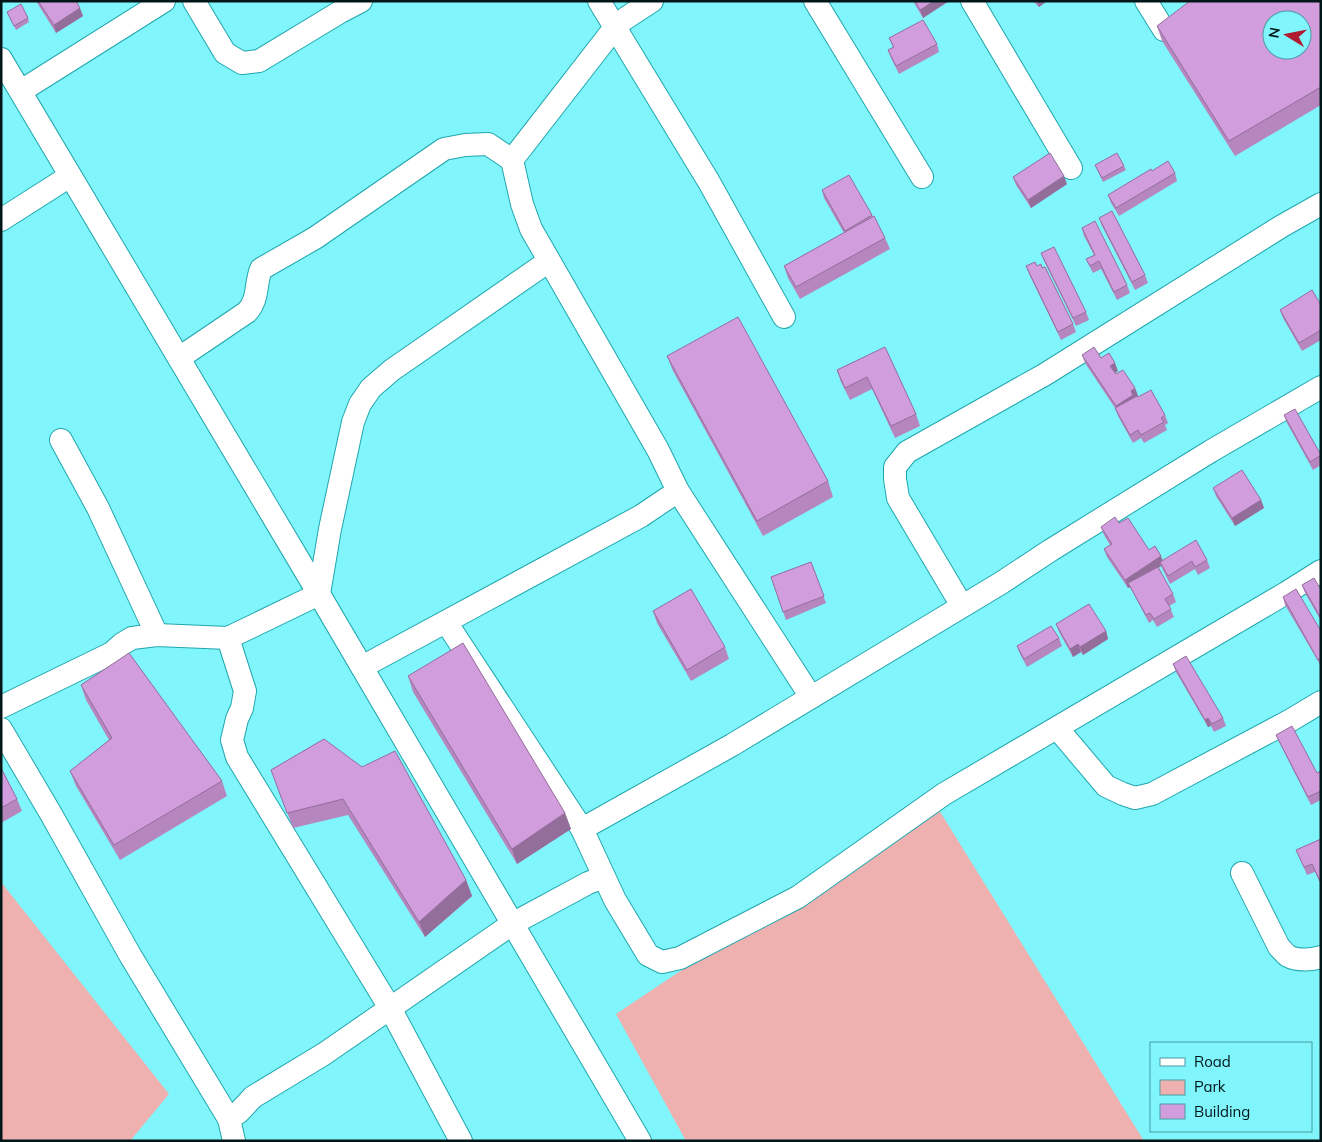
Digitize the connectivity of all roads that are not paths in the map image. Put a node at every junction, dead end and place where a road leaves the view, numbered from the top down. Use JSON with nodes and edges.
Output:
{"nodes":[{"id":1,"x":164,"y":1,"type":"edge"},
{"id":2,"x":194,"y":1,"type":"edge"},
{"id":3,"x":362,"y":1,"type":"edge"},
{"id":4,"x":599,"y":1,"type":"edge"},
{"id":5,"x":652,"y":1,"type":"edge"},
{"id":6,"x":815,"y":1,"type":"edge"},
{"id":7,"x":972,"y":1,"type":"edge"},
{"id":8,"x":1146,"y":1,"type":"edge"},
{"id":9,"x":616,"y":26,"type":"junction"},
{"id":10,"x":1164,"y":30,"type":"edge"},
{"id":11,"x":1,"y":59,"type":"edge"},
{"id":12,"x":20,"y":91,"type":"junction"},
{"id":13,"x":512,"y":160,"type":"junction"},
{"id":14,"x":1071,"y":168,"type":"dead end"},
{"id":15,"x":70,"y":176,"type":"junction"},
{"id":16,"x":922,"y":177,"type":"dead end"},
{"id":17,"x":1321,"y":204,"type":"edge"},
{"id":18,"x":1,"y":220,"type":"edge"},
{"id":19,"x":549,"y":261,"type":"junction"},
{"id":20,"x":784,"y":317,"type":"dead end"},
{"id":21,"x":179,"y":358,"type":"junction"},
{"id":22,"x":1321,"y":387,"type":"edge"},
{"id":23,"x":61,"y":440,"type":"dead end"},
{"id":24,"x":678,"y":491,"type":"junction"},
{"id":25,"x":1321,"y":571,"type":"edge"},
{"id":26,"x":319,"y":594,"type":"junction"},
{"id":27,"x":962,"y":606,"type":"junction"},
{"id":28,"x":446,"y":622,"type":"junction"},
{"id":29,"x":157,"y":635,"type":"junction"},
{"id":30,"x":228,"y":638,"type":"junction"},
{"id":31,"x":362,"y":667,"type":"junction"},
{"id":32,"x":812,"y":697,"type":"junction"},
{"id":33,"x":1321,"y":702,"type":"edge"},
{"id":34,"x":1,"y":707,"type":"edge"},
{"id":35,"x":1057,"y":728,"type":"junction"},
{"id":36,"x":1,"y":729,"type":"edge"},
{"id":37,"x":582,"y":829,"type":"junction"},
{"id":38,"x":1242,"y":873,"type":"dead end"},
{"id":39,"x":604,"y":877,"type":"junction"},
{"id":40,"x":512,"y":924,"type":"junction"},
{"id":41,"x":1321,"y":957,"type":"edge"},
{"id":42,"x":390,"y":1008,"type":"junction"},
{"id":43,"x":229,"y":1119,"type":"junction"},
{"id":44,"x":234,"y":1141,"type":"edge"},
{"id":45,"x":461,"y":1141,"type":"edge"},
{"id":46,"x":640,"y":1141,"type":"edge"}],
"edges":[{"from":1,"to":12,"type":"street"},
{"from":2,"to":3,"type":"street"},
{"from":4,"to":9,"type":"street"},
{"from":5,"to":9,"type":"street"},
{"from":6,"to":16,"type":"street"},
{"from":7,"to":14,"type":"street"},
{"from":8,"to":10,"type":"street"},
{"from":9,"to":13,"type":"street"},
{"from":9,"to":20,"type":"street"},
{"from":11,"to":12,"type":"street"},
{"from":12,"to":15,"type":"street"},
{"from":13,"to":19,"type":"street"},
{"from":13,"to":21,"type":"street"},
{"from":15,"to":18,"type":"street"},
{"from":15,"to":21,"type":"street"},
{"from":17,"to":27,"type":"street"},
{"from":19,"to":24,"type":"street"},
{"from":19,"to":26,"type":"street"},
{"from":21,"to":26,"type":"street"},
{"from":22,"to":27,"type":"street"},
{"from":23,"to":29,"type":"street"},
{"from":24,"to":28,"type":"street"},
{"from":24,"to":32,"type":"street"},
{"from":25,"to":35,"type":"street"},
{"from":26,"to":30,"type":"street"},
{"from":26,"to":31,"type":"street"},
{"from":27,"to":32,"type":"street"},
{"from":28,"to":31,"type":"street"},
{"from":28,"to":37,"type":"street"},
{"from":29,"to":30,"type":"street"},
{"from":29,"to":34,"type":"street"},
{"from":30,"to":42,"type":"street"},
{"from":31,"to":40,"type":"street"},
{"from":32,"to":37,"type":"street"},
{"from":33,"to":35,"type":"street"},
{"from":35,"to":39,"type":"street"},
{"from":36,"to":43,"type":"street"},
{"from":37,"to":39,"type":"street"},
{"from":38,"to":41,"type":"street"},
{"from":39,"to":40,"type":"street"},
{"from":40,"to":42,"type":"street"},
{"from":40,"to":46,"type":"street"},
{"from":42,"to":43,"type":"street"},
{"from":42,"to":45,"type":"street"},
{"from":43,"to":44,"type":"street"}]}
